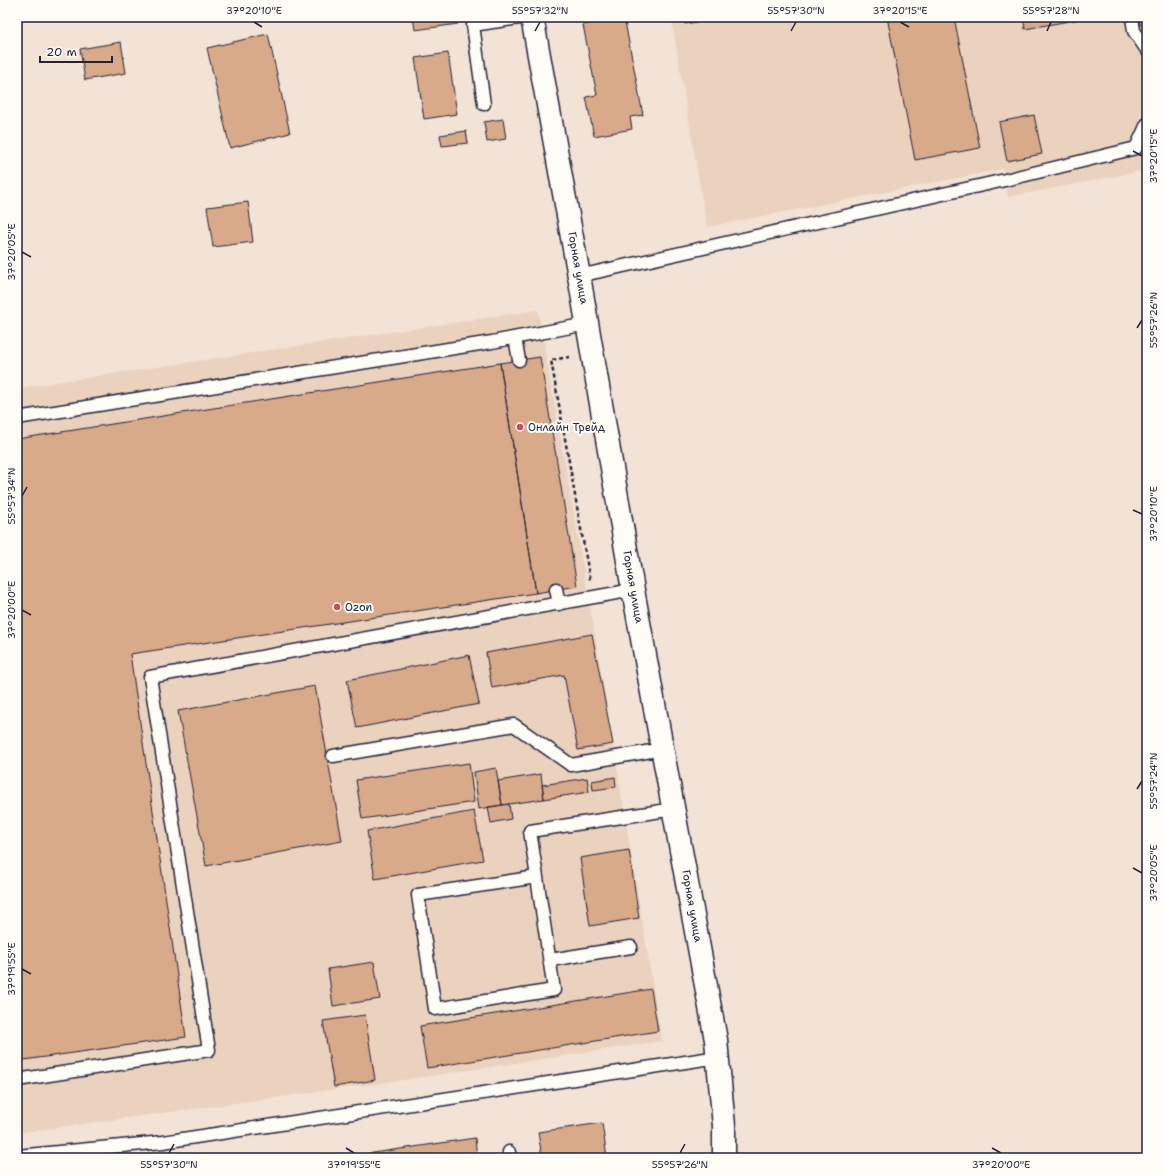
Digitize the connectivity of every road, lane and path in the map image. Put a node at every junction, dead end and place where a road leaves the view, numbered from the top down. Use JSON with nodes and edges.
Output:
{"nodes":[{"id":1,"x":526,"y":17,"type":"edge"},
{"id":2,"x":532,"y":17,"type":"edge"},
{"id":3,"x":1132,"y":17,"type":"edge"},
{"id":4,"x":1147,"y":50,"type":"edge"},
{"id":5,"x":484,"y":104,"type":"dead end"},
{"id":6,"x":1147,"y":124,"type":"edge"},
{"id":7,"x":580,"y":276,"type":"junction"},
{"id":8,"x":587,"y":324,"type":"junction"},
{"id":9,"x":515,"y":338,"type":"junction"},
{"id":10,"x":592,"y":353,"type":"junction"},
{"id":11,"x":519,"y":360,"type":"dead end"},
{"id":12,"x":17,"y":418,"type":"edge"},
{"id":13,"x":556,"y":589,"type":"dead end"},
{"id":14,"x":633,"y":590,"type":"junction"},
{"id":15,"x":593,"y":598,"type":"junction"},
{"id":16,"x":559,"y":604,"type":"junction"},
{"id":17,"x":662,"y":749,"type":"junction"},
{"id":18,"x":333,"y":756,"type":"dead end"},
{"id":19,"x":674,"y":809,"type":"junction"},
{"id":20,"x":537,"y":877,"type":"junction"},
{"id":21,"x":631,"y":947,"type":"dead end"},
{"id":22,"x":550,"y":960,"type":"junction"},
{"id":23,"x":718,"y":1057,"type":"junction"},
{"id":24,"x":17,"y":1080,"type":"edge"},
{"id":25,"x":17,"y":1156,"type":"edge"},
{"id":26,"x":724,"y":1158,"type":"edge"}],
"edges":[{"from":1,"to":5,"type":"lane"},
{"from":2,"to":7,"type":"street","name":"Горная улица"},
{"from":3,"to":4,"type":"lane"},
{"from":6,"to":7,"type":"lane"},
{"from":7,"to":8,"type":"street","name":"Горная улица"},
{"from":8,"to":9,"type":"lane"},
{"from":8,"to":10,"type":"street","name":"Горная улица"},
{"from":9,"to":11,"type":"lane"},
{"from":9,"to":12,"type":"lane"},
{"from":10,"to":14,"type":"street","name":"Горная улица"},
{"from":10,"to":15,"type":"path"},
{"from":13,"to":16,"type":"lane"},
{"from":14,"to":15,"type":"lane"},
{"from":14,"to":17,"type":"street","name":"Горная улица"},
{"from":15,"to":16,"type":"lane"},
{"from":16,"to":24,"type":"lane"},
{"from":17,"to":18,"type":"lane"},
{"from":17,"to":19,"type":"street","name":"Горная улица"},
{"from":19,"to":20,"type":"lane"},
{"from":19,"to":23,"type":"street","name":"Горная улица"},
{"from":20,"to":22,"type":"lane"},
{"from":20,"to":22,"type":"lane"},
{"from":21,"to":22,"type":"lane"},
{"from":23,"to":25,"type":"lane"},
{"from":23,"to":26,"type":"street","name":"Горная улица"}]}
